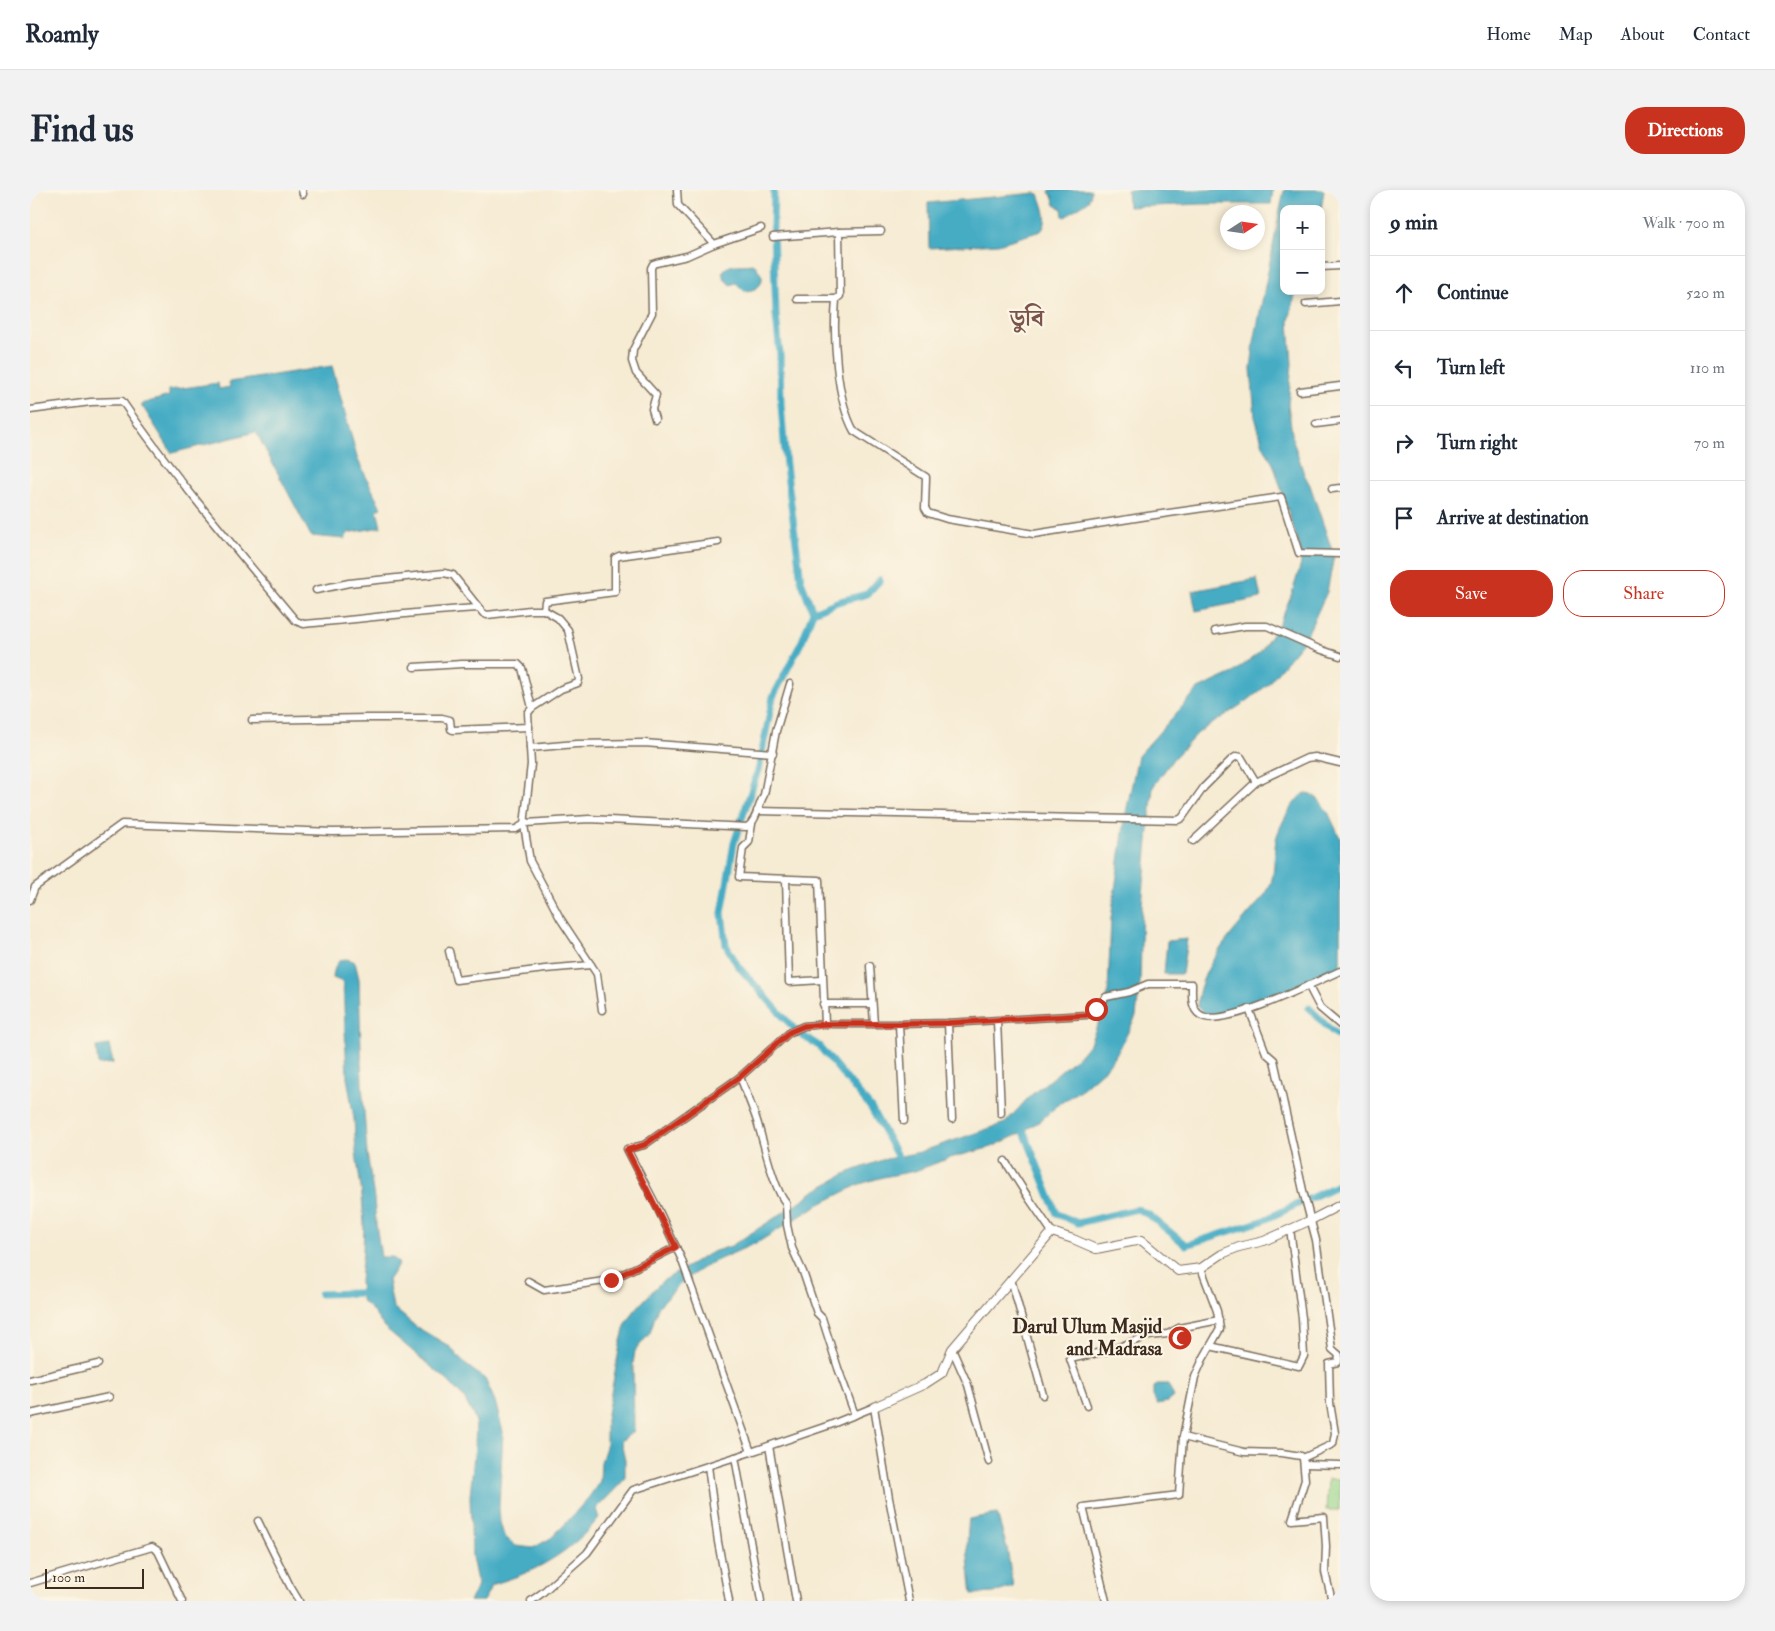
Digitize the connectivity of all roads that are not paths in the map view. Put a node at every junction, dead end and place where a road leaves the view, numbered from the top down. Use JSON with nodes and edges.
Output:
{"nodes":[{"id":1,"x":677,"y":190,"type":"edge"},
{"id":2,"x":761,"y":228,"type":"dead end"},
{"id":3,"x":881,"y":231,"type":"dead end"},
{"id":4,"x":839,"y":232,"type":"junction"},
{"id":5,"x":773,"y":237,"type":"dead end"},
{"id":6,"x":714,"y":244,"type":"junction"},
{"id":7,"x":1340,"y":266,"type":"edge"},
{"id":8,"x":1325,"y":267,"type":"edge"},
{"id":9,"x":797,"y":299,"type":"dead end"},
{"id":10,"x":836,"y":299,"type":"junction"},
{"id":11,"x":1340,"y":301,"type":"edge"},
{"id":12,"x":1306,"y":304,"type":"dead end"},
{"id":13,"x":1340,"y":386,"type":"edge"},
{"id":14,"x":1300,"y":391,"type":"dead end"},
{"id":15,"x":30,"y":410,"type":"edge"},
{"id":16,"x":655,"y":419,"type":"dead end"},
{"id":17,"x":1340,"y":421,"type":"edge"},
{"id":18,"x":1316,"y":424,"type":"dead end"},
{"id":19,"x":1340,"y":488,"type":"edge"},
{"id":20,"x":1332,"y":489,"type":"dead end"},
{"id":21,"x":718,"y":542,"type":"dead end"},
{"id":22,"x":1337,"y":553,"type":"edge"},
{"id":23,"x":316,"y":590,"type":"dead end"},
{"id":24,"x":479,"y":608,"type":"junction"},
{"id":25,"x":544,"y":610,"type":"junction"},
{"id":26,"x":1215,"y":631,"type":"dead end"},
{"id":27,"x":1340,"y":656,"type":"edge"},
{"id":28,"x":414,"y":667,"type":"dead end"},
{"id":29,"x":790,"y":684,"type":"dead end"},
{"id":30,"x":532,"y":708,"type":"junction"},
{"id":31,"x":252,"y":720,"type":"dead end"},
{"id":32,"x":528,"y":727,"type":"junction"},
{"id":33,"x":530,"y":748,"type":"junction"},
{"id":34,"x":773,"y":752,"type":"junction"},
{"id":35,"x":1340,"y":763,"type":"edge"},
{"id":36,"x":1256,"y":782,"type":"junction"},
{"id":37,"x":757,"y":811,"type":"junction"},
{"id":38,"x":524,"y":825,"type":"junction"},
{"id":39,"x":749,"y":825,"type":"junction"},
{"id":40,"x":1193,"y":841,"type":"dead end"},
{"id":41,"x":786,"y":879,"type":"junction"},
{"id":42,"x":30,"y":900,"type":"edge"},
{"id":43,"x":449,"y":951,"type":"dead end"},
{"id":44,"x":591,"y":965,"type":"junction"},
{"id":45,"x":870,"y":966,"type":"dead end"},
{"id":46,"x":1340,"y":971,"type":"edge"},
{"id":47,"x":822,"y":980,"type":"junction"},
{"id":48,"x":1308,"y":985,"type":"junction"},
{"id":49,"x":823,"y":1004,"type":"junction"},
{"id":50,"x":872,"y":1004,"type":"junction"},
{"id":51,"x":1250,"y":1009,"type":"junction"},
{"id":52,"x":602,"y":1010,"type":"dead end"},
{"id":53,"x":997,"y":1020,"type":"junction"},
{"id":54,"x":948,"y":1023,"type":"junction"},
{"id":55,"x":825,"y":1024,"type":"junction"},
{"id":56,"x":874,"y":1024,"type":"junction"},
{"id":57,"x":898,"y":1024,"type":"junction"},
{"id":58,"x":1340,"y":1025,"type":"edge"},
{"id":59,"x":740,"y":1077,"type":"junction"},
{"id":60,"x":1001,"y":1113,"type":"dead end"},
{"id":61,"x":952,"y":1119,"type":"dead end"},
{"id":62,"x":904,"y":1121,"type":"dead end"},
{"id":63,"x":1005,"y":1161,"type":"dead end"},
{"id":64,"x":1340,"y":1206,"type":"edge"},
{"id":65,"x":1312,"y":1220,"type":"junction"},
{"id":66,"x":1290,"y":1230,"type":"junction"},
{"id":67,"x":1052,"y":1232,"type":"junction"},
{"id":68,"x":676,"y":1247,"type":"junction"},
{"id":69,"x":1201,"y":1268,"type":"junction"},
{"id":70,"x":1011,"y":1279,"type":"junction"},
{"id":71,"x":528,"y":1281,"type":"dead end"},
{"id":72,"x":1219,"y":1320,"type":"junction"},
{"id":73,"x":1210,"y":1346,"type":"junction"},
{"id":74,"x":952,"y":1349,"type":"junction"},
{"id":75,"x":1339,"y":1362,"type":"edge"},
{"id":76,"x":98,"y":1364,"type":"dead end"},
{"id":77,"x":30,"y":1380,"type":"edge"},
{"id":78,"x":1043,"y":1395,"type":"dead end"},
{"id":79,"x":109,"y":1397,"type":"dead end"},
{"id":80,"x":1088,"y":1406,"type":"dead end"},
{"id":81,"x":874,"y":1407,"type":"junction"},
{"id":82,"x":30,"y":1414,"type":"edge"},
{"id":83,"x":855,"y":1415,"type":"junction"},
{"id":84,"x":1183,"y":1437,"type":"junction"},
{"id":85,"x":770,"y":1446,"type":"junction"},
{"id":86,"x":751,"y":1452,"type":"junction"},
{"id":87,"x":735,"y":1457,"type":"junction"},
{"id":88,"x":1304,"y":1461,"type":"junction"},
{"id":89,"x":989,"y":1462,"type":"dead end"},
{"id":90,"x":1340,"y":1465,"type":"edge"},
{"id":91,"x":708,"y":1466,"type":"junction"},
{"id":92,"x":258,"y":1521,"type":"dead end"},
{"id":93,"x":30,"y":1583,"type":"edge"},
{"id":94,"x":182,"y":1601,"type":"edge"},
{"id":95,"x":299,"y":1601,"type":"edge"},
{"id":96,"x":531,"y":1601,"type":"edge"},
{"id":97,"x":729,"y":1601,"type":"edge"},
{"id":98,"x":761,"y":1601,"type":"edge"},
{"id":99,"x":796,"y":1601,"type":"edge"},
{"id":100,"x":910,"y":1601,"type":"edge"},
{"id":101,"x":1106,"y":1601,"type":"edge"},
{"id":102,"x":1332,"y":1601,"type":"edge"}],
"edges":[{"from":1,"to":6,"type":"street"},
{"from":2,"to":6,"type":"street"},
{"from":3,"to":4,"type":"street"},
{"from":4,"to":5,"type":"street"},
{"from":4,"to":10,"type":"street"},
{"from":6,"to":16,"type":"street"},
{"from":7,"to":8,"type":"street"},
{"from":9,"to":10,"type":"street"},
{"from":10,"to":22,"type":"street"},
{"from":11,"to":12,"type":"street"},
{"from":13,"to":14,"type":"street"},
{"from":15,"to":24,"type":"street"},
{"from":17,"to":18,"type":"street"},
{"from":19,"to":20,"type":"street"},
{"from":21,"to":25,"type":"street"},
{"from":23,"to":24,"type":"street"},
{"from":24,"to":25,"type":"street"},
{"from":25,"to":30,"type":"street"},
{"from":26,"to":27,"type":"street"},
{"from":28,"to":30,"type":"street"},
{"from":29,"to":34,"type":"street"},
{"from":30,"to":32,"type":"street"},
{"from":31,"to":32,"type":"street"},
{"from":32,"to":33,"type":"street"},
{"from":33,"to":34,"type":"street"},
{"from":33,"to":38,"type":"street"},
{"from":34,"to":37,"type":"street"},
{"from":35,"to":36,"type":"street"},
{"from":36,"to":37,"type":"street"},
{"from":36,"to":40,"type":"street"},
{"from":37,"to":39,"type":"street"},
{"from":38,"to":39,"type":"street"},
{"from":38,"to":42,"type":"street"},
{"from":38,"to":44,"type":"street"},
{"from":39,"to":41,"type":"street"},
{"from":41,"to":47,"type":"street"},
{"from":41,"to":47,"type":"street"},
{"from":43,"to":44,"type":"street"},
{"from":44,"to":52,"type":"street"},
{"from":45,"to":50,"type":"street"},
{"from":46,"to":48,"type":"street"},
{"from":47,"to":49,"type":"street"},
{"from":48,"to":51,"type":"street"},
{"from":48,"to":58,"type":"street"},
{"from":49,"to":50,"type":"street"},
{"from":49,"to":55,"type":"street"},
{"from":50,"to":56,"type":"street"},
{"from":51,"to":53,"type":"street"},
{"from":51,"to":65,"type":"street"},
{"from":53,"to":54,"type":"street"},
{"from":53,"to":60,"type":"street"},
{"from":54,"to":57,"type":"street"},
{"from":54,"to":61,"type":"street"},
{"from":55,"to":56,"type":"street"},
{"from":55,"to":59,"type":"street"},
{"from":56,"to":57,"type":"street"},
{"from":57,"to":62,"type":"street"},
{"from":59,"to":68,"type":"street"},
{"from":59,"to":83,"type":"street"},
{"from":63,"to":67,"type":"street"},
{"from":64,"to":65,"type":"street"},
{"from":65,"to":66,"type":"street"},
{"from":65,"to":75,"type":"street"},
{"from":66,"to":69,"type":"street"},
{"from":66,"to":73,"type":"street"},
{"from":67,"to":69,"type":"street"},
{"from":67,"to":70,"type":"street"},
{"from":68,"to":71,"type":"street"},
{"from":68,"to":86,"type":"street"},
{"from":69,"to":72,"type":"street"},
{"from":70,"to":74,"type":"street"},
{"from":70,"to":78,"type":"street"},
{"from":72,"to":73,"type":"street"},
{"from":72,"to":80,"type":"street"},
{"from":73,"to":84,"type":"street"},
{"from":74,"to":81,"type":"street"},
{"from":74,"to":89,"type":"street"},
{"from":75,"to":88,"type":"street"},
{"from":76,"to":77,"type":"street"},
{"from":79,"to":82,"type":"street"},
{"from":81,"to":83,"type":"street"},
{"from":81,"to":100,"type":"street"},
{"from":83,"to":85,"type":"street"},
{"from":84,"to":88,"type":"street"},
{"from":84,"to":101,"type":"street"},
{"from":85,"to":86,"type":"street"},
{"from":85,"to":99,"type":"street"},
{"from":86,"to":87,"type":"street"},
{"from":87,"to":91,"type":"street"},
{"from":87,"to":98,"type":"street"},
{"from":88,"to":90,"type":"street"},
{"from":88,"to":102,"type":"street"},
{"from":91,"to":96,"type":"street"},
{"from":91,"to":97,"type":"street"},
{"from":92,"to":95,"type":"street"},
{"from":93,"to":94,"type":"street"}]}
